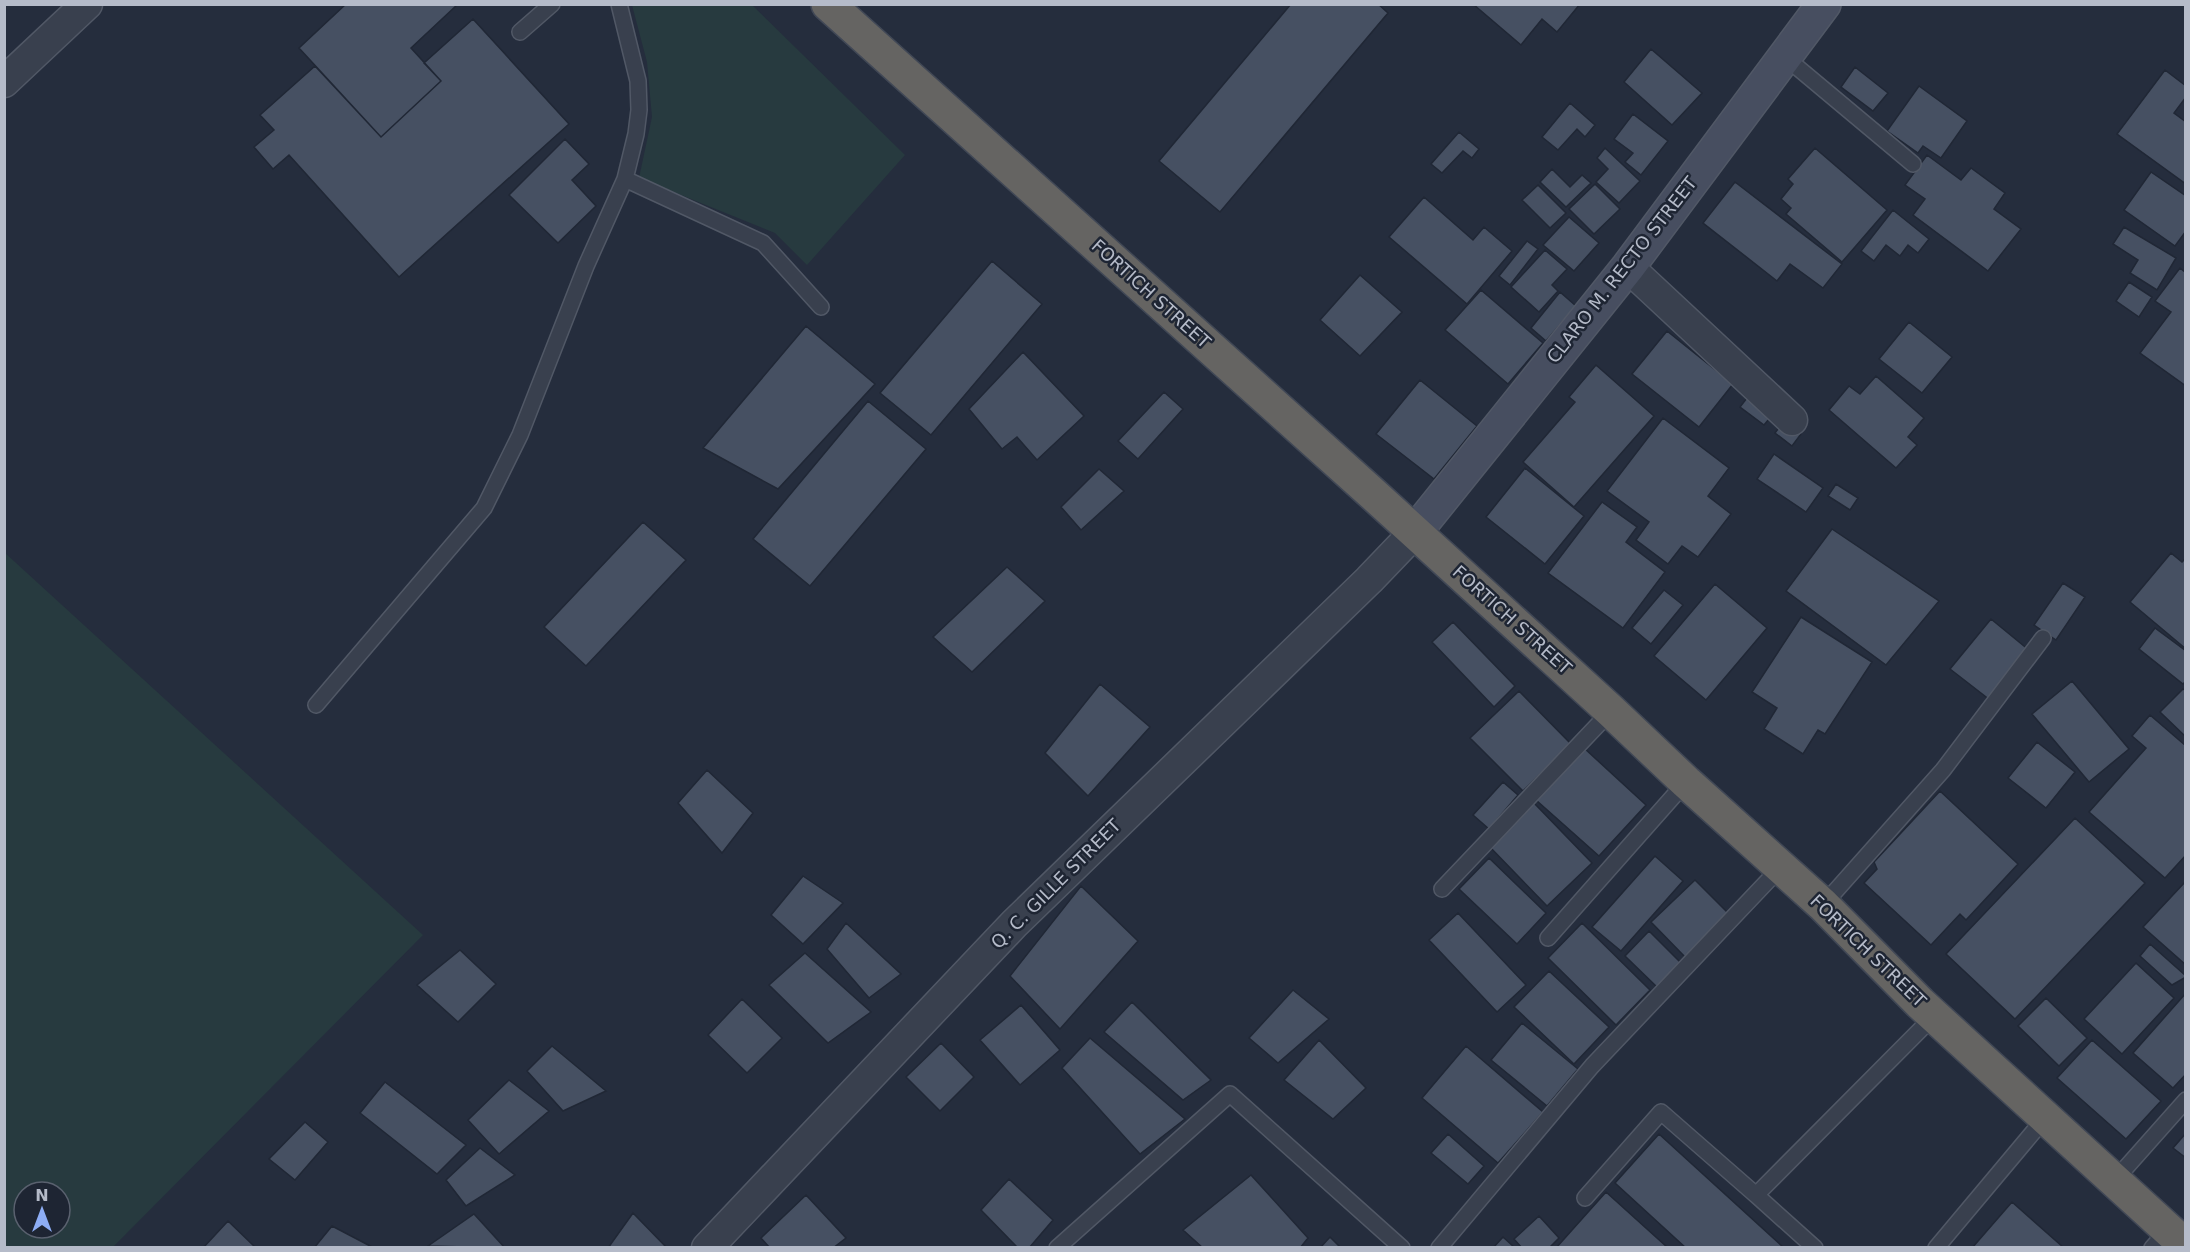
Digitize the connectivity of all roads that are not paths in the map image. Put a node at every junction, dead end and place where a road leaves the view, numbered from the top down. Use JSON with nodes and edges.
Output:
{"nodes":[{"id":1,"x":87,"y":4,"type":"edge"},
{"id":2,"x":552,"y":4,"type":"edge"},
{"id":3,"x":619,"y":4,"type":"edge"},
{"id":4,"x":828,"y":4,"type":"edge"},
{"id":5,"x":1824,"y":4,"type":"edge"},
{"id":6,"x":520,"y":32,"type":"dead end"},
{"id":7,"x":1785,"y":57,"type":"junction"},
{"id":8,"x":4,"y":82,"type":"edge"},
{"id":9,"x":1913,"y":164,"type":"dead end"},
{"id":10,"x":625,"y":179,"type":"junction"},
{"id":11,"x":1628,"y":267,"type":"junction"},
{"id":12,"x":821,"y":306,"type":"dead end"},
{"id":13,"x":1792,"y":420,"type":"dead end"},
{"id":14,"x":1415,"y":532,"type":"junction"},
{"id":15,"x":2043,"y":638,"type":"dead end"},
{"id":16,"x":316,"y":705,"type":"dead end"},
{"id":17,"x":1611,"y":711,"type":"junction"},
{"id":18,"x":1686,"y":782,"type":"junction"},
{"id":19,"x":1781,"y":867,"type":"junction"},
{"id":20,"x":1442,"y":889,"type":"dead end"},
{"id":21,"x":1822,"y":906,"type":"junction"},
{"id":22,"x":1548,"y":938,"type":"dead end"},
{"id":23,"x":1934,"y":1016,"type":"junction"},
{"id":24,"x":2186,"y":1100,"type":"edge"},
{"id":25,"x":2045,"y":1118,"type":"junction"},
{"id":26,"x":2114,"y":1181,"type":"junction"},
{"id":27,"x":1756,"y":1195,"type":"junction"},
{"id":28,"x":1585,"y":1198,"type":"dead end"},
{"id":29,"x":2169,"y":1241,"type":"edge"},
{"id":30,"x":707,"y":1248,"type":"edge"},
{"id":31,"x":1057,"y":1248,"type":"edge"},
{"id":32,"x":1402,"y":1248,"type":"edge"},
{"id":33,"x":1439,"y":1248,"type":"edge"},
{"id":34,"x":1815,"y":1248,"type":"edge"},
{"id":35,"x":1936,"y":1248,"type":"edge"}],
"edges":[{"from":1,"to":8,"type":"street"},
{"from":2,"to":6,"type":"lane"},
{"from":3,"to":10,"type":"lane"},
{"from":4,"to":14,"type":"highway","name":"FORTICH STREET"},
{"from":5,"to":7,"type":"main road","name":"CLARO M. RECTO STREET"},
{"from":7,"to":9,"type":"lane"},
{"from":7,"to":11,"type":"main road","name":"CLARO M. RECTO STREET"},
{"from":10,"to":12,"type":"lane"},
{"from":10,"to":16,"type":"lane"},
{"from":11,"to":13,"type":"street"},
{"from":11,"to":14,"type":"main road","name":"CLARO M. RECTO STREET"},
{"from":14,"to":17,"type":"highway","name":"FORTICH STREET"},
{"from":14,"to":30,"type":"street","name":"Q. C. GILLE STREET"},
{"from":15,"to":21,"type":"lane"},
{"from":17,"to":18,"type":"highway","name":"FORTICH STREET"},
{"from":17,"to":20,"type":"lane"},
{"from":18,"to":19,"type":"highway","name":"FORTICH STREET"},
{"from":18,"to":22,"type":"lane"},
{"from":19,"to":21,"type":"highway","name":"FORTICH STREET"},
{"from":19,"to":33,"type":"lane"},
{"from":21,"to":23,"type":"highway","name":"FORTICH STREET"},
{"from":23,"to":25,"type":"highway","name":"FORTICH STREET"},
{"from":23,"to":27,"type":"lane"},
{"from":24,"to":26,"type":"lane"},
{"from":25,"to":26,"type":"highway","name":"FORTICH STREET"},
{"from":25,"to":35,"type":"lane"},
{"from":26,"to":29,"type":"highway","name":"FORTICH STREET"},
{"from":27,"to":28,"type":"lane"},
{"from":27,"to":34,"type":"lane"},
{"from":31,"to":32,"type":"lane"}]}
